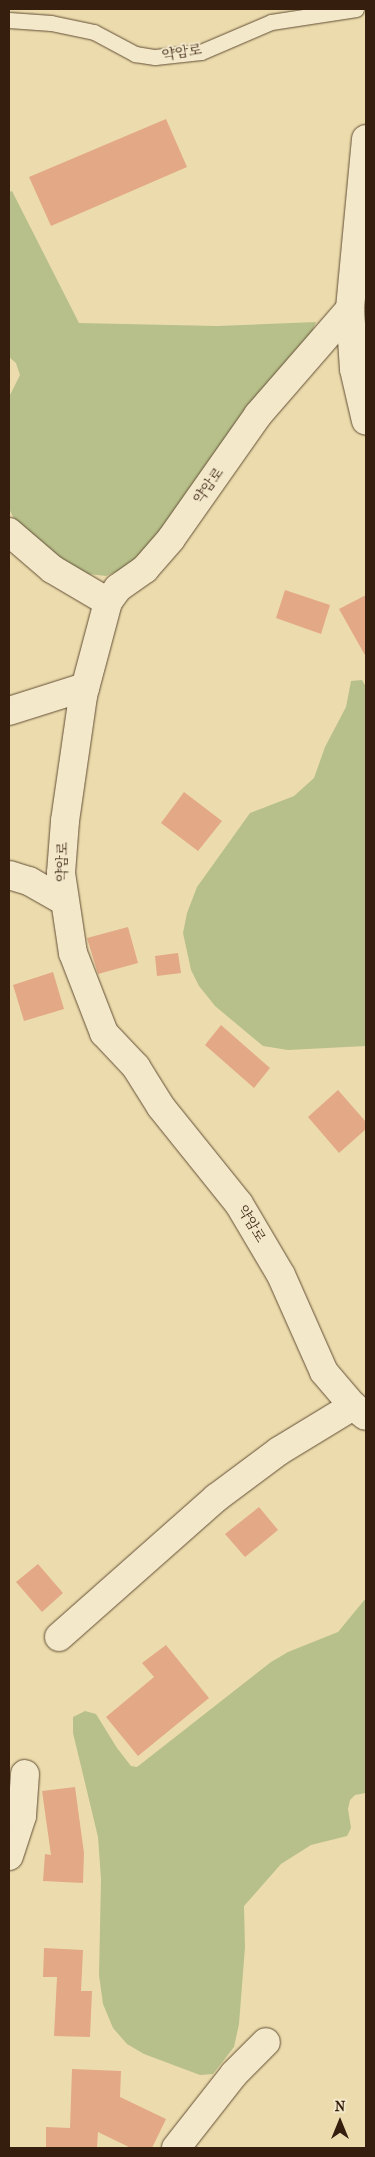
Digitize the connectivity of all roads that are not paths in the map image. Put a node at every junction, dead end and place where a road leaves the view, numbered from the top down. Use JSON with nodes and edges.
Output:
{"nodes":[{"id":1,"x":356,"y":9,"type":"edge"},
{"id":2,"x":9,"y":20,"type":"edge"},
{"id":3,"x":366,"y":139,"type":"edge"},
{"id":4,"x":350,"y":309,"type":"junction"},
{"id":5,"x":366,"y":421,"type":"edge"},
{"id":6,"x":9,"y":532,"type":"edge"},
{"id":7,"x":108,"y":602,"type":"junction"},
{"id":8,"x":85,"y":687,"type":"junction"},
{"id":9,"x":9,"y":711,"type":"edge"},
{"id":10,"x":9,"y":875,"type":"edge"},
{"id":11,"x":64,"y":901,"type":"junction"},
{"id":12,"x":359,"y":1411,"type":"edge"},
{"id":13,"x":59,"y":1637,"type":"dead end"},
{"id":14,"x":25,"y":1774,"type":"dead end"},
{"id":15,"x":9,"y":1856,"type":"edge"},
{"id":16,"x":266,"y":2042,"type":"dead end"},
{"id":17,"x":176,"y":2148,"type":"edge"}],
"edges":[{"from":1,"to":2,"type":"lane","name":"약암로"},
{"from":3,"to":4,"type":"street"},
{"from":4,"to":5,"type":"street"},
{"from":4,"to":7,"type":"street","name":"약암로"},
{"from":6,"to":7,"type":"street"},
{"from":7,"to":8,"type":"street","name":"약암로"},
{"from":8,"to":9,"type":"street"},
{"from":8,"to":11,"type":"street","name":"약암로"},
{"from":10,"to":11,"type":"street"},
{"from":11,"to":12,"type":"street","name":"약암로"},
{"from":12,"to":13,"type":"street"},
{"from":14,"to":15,"type":"street"},
{"from":16,"to":17,"type":"street"}]}
